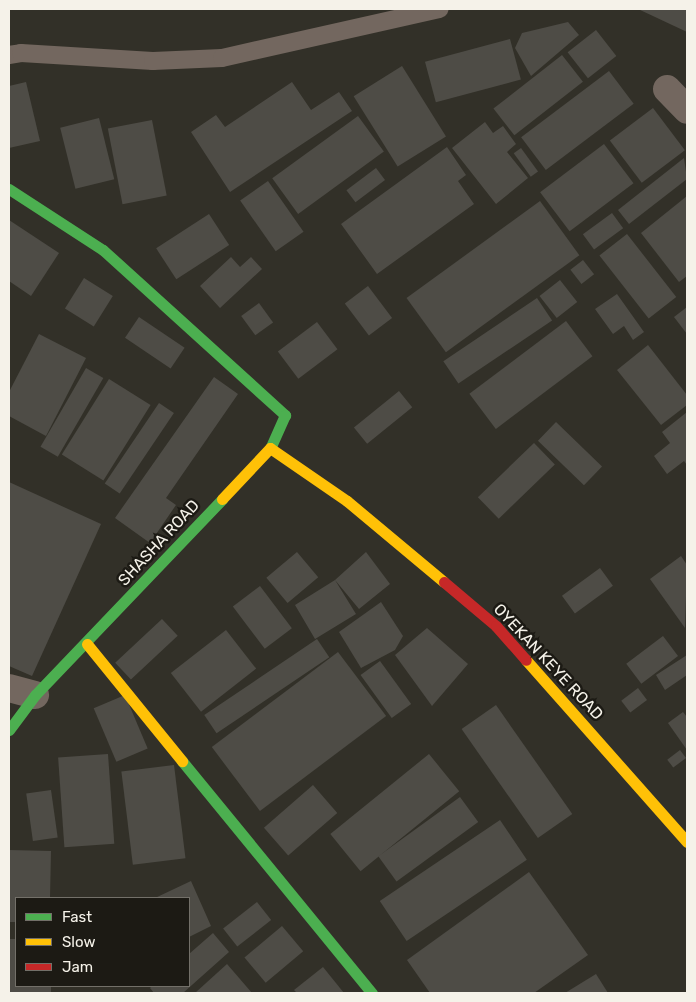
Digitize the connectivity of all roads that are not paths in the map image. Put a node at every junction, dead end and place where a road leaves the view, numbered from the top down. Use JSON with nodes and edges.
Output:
{"nodes":[{"id":1,"x":440,"y":9,"type":"edge"},
{"id":2,"x":9,"y":55,"type":"edge"},
{"id":3,"x":667,"y":89,"type":"dead end"},
{"id":4,"x":687,"y":110,"type":"edge"},
{"id":5,"x":9,"y":189,"type":"edge"},
{"id":6,"x":270,"y":448,"type":"junction"},
{"id":7,"x":87,"y":644,"type":"junction"},
{"id":8,"x":22,"y":692,"type":"edge"},
{"id":9,"x":9,"y":730,"type":"edge"},
{"id":10,"x":687,"y":842,"type":"edge"},
{"id":11,"x":372,"y":993,"type":"edge"}],
"edges":[{"from":1,"to":2,"type":"lane"},
{"from":3,"to":4,"type":"street"},
{"from":5,"to":6,"type":"street","name":"SHASHA ROAD"},
{"from":6,"to":7,"type":"street","name":"SHASHA ROAD"},
{"from":6,"to":10,"type":"street","name":"OYEKAN KEYE ROAD"},
{"from":7,"to":8,"type":"street","name":"SHASHA ROAD"},
{"from":7,"to":11,"type":"street"},
{"from":8,"to":9,"type":"street","name":"SHASHA ROAD"}]}
